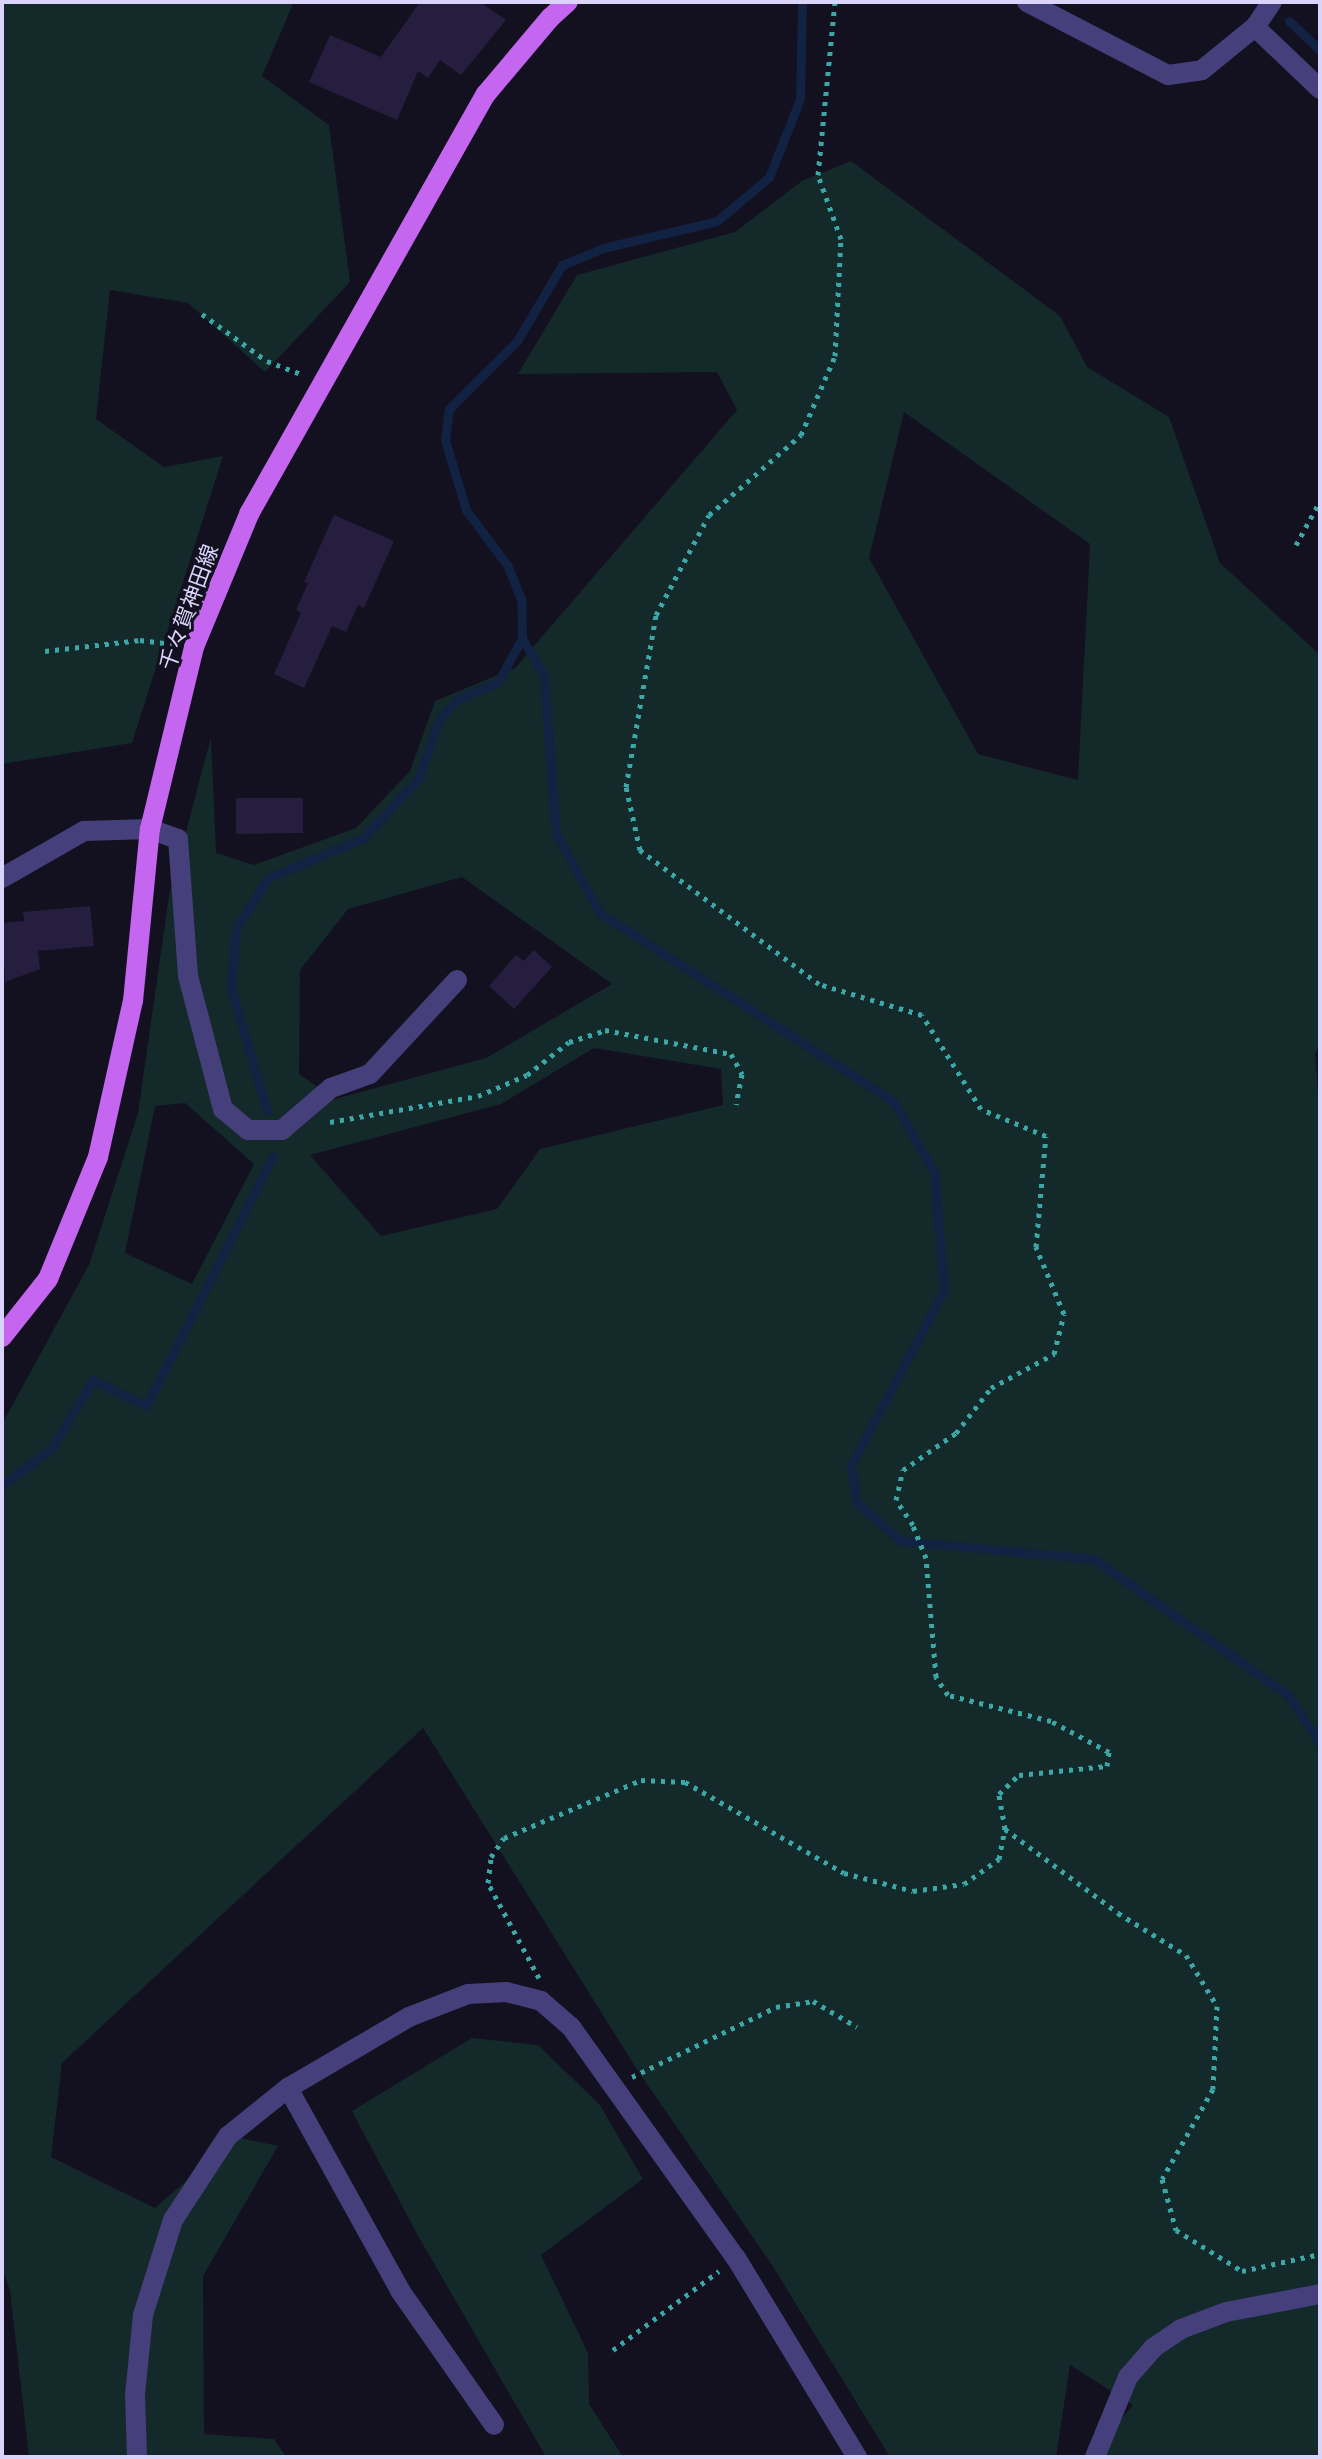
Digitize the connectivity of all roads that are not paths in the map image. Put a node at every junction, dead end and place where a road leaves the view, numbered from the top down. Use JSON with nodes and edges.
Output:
{"nodes":[{"id":1,"x":568,"y":2,"type":"edge"},
{"id":2,"x":1027,"y":2,"type":"edge"},
{"id":3,"x":1272,"y":2,"type":"edge"},
{"id":4,"x":1255,"y":27,"type":"junction"},
{"id":5,"x":1320,"y":89,"type":"edge"},
{"id":6,"x":150,"y":829,"type":"junction"},
{"id":7,"x":2,"y":878,"type":"edge"},
{"id":8,"x":457,"y":980,"type":"dead end"},
{"id":9,"x":2,"y":1337,"type":"edge"},
{"id":10,"x":288,"y":2088,"type":"junction"},
{"id":11,"x":1320,"y":2294,"type":"edge"},
{"id":12,"x":494,"y":2425,"type":"dead end"},
{"id":13,"x":137,"y":2457,"type":"edge"},
{"id":14,"x":857,"y":2457,"type":"edge"},
{"id":15,"x":1095,"y":2457,"type":"edge"}],
"edges":[{"from":1,"to":6,"type":"main road","name":"千々賀神田線"},
{"from":2,"to":4,"type":"street"},
{"from":3,"to":4,"type":"street"},
{"from":4,"to":5,"type":"street"},
{"from":6,"to":7,"type":"street"},
{"from":6,"to":8,"type":"street"},
{"from":6,"to":9,"type":"main road","name":"千々賀神田線"},
{"from":10,"to":12,"type":"street"},
{"from":10,"to":13,"type":"street"},
{"from":10,"to":14,"type":"street"},
{"from":11,"to":15,"type":"street"}]}
